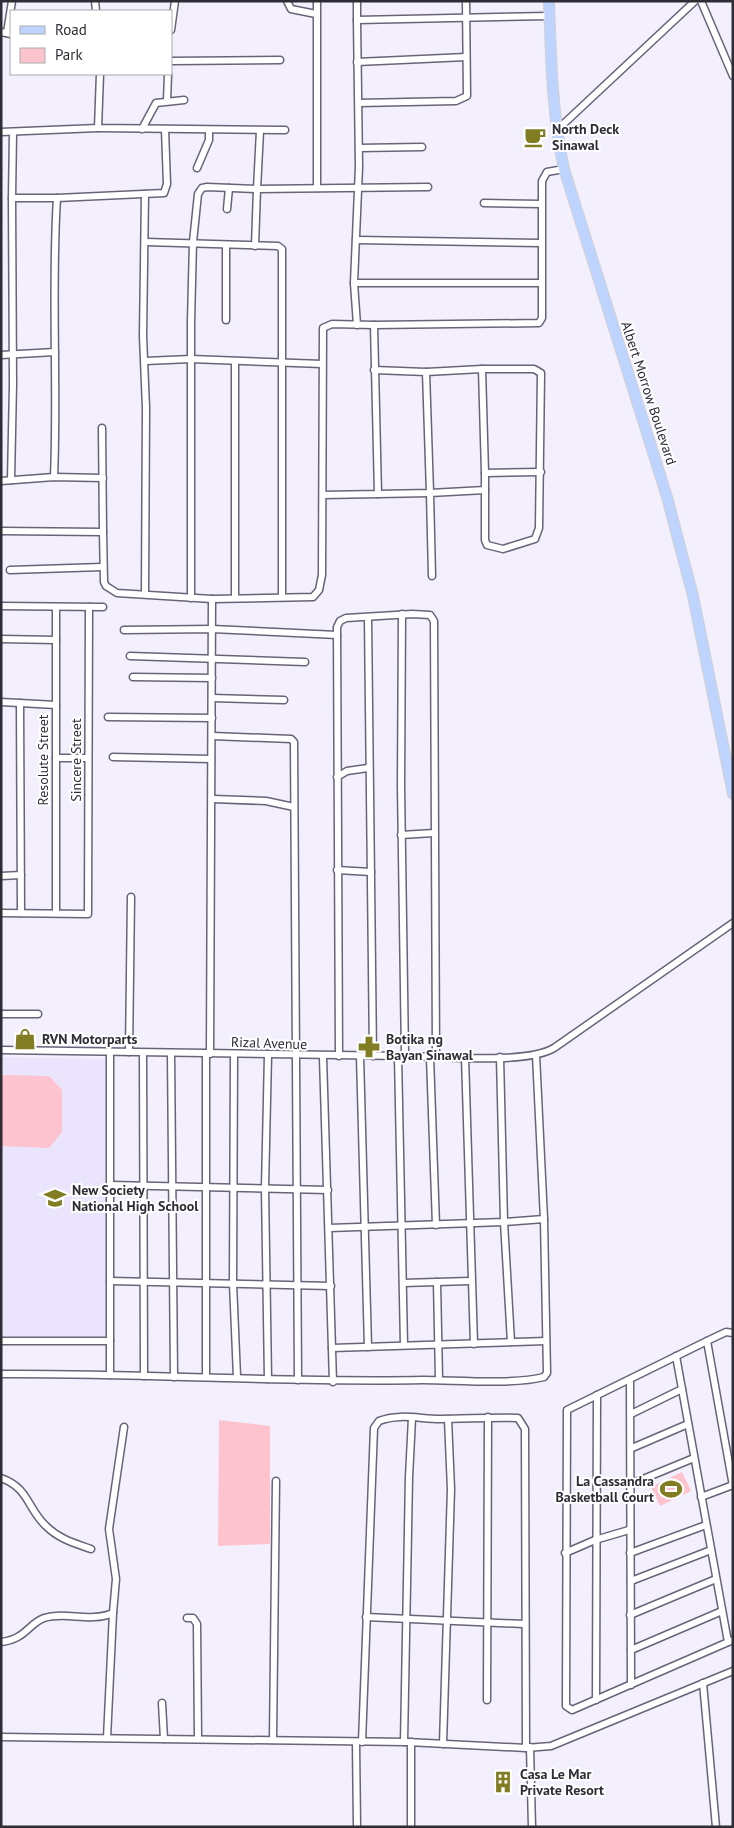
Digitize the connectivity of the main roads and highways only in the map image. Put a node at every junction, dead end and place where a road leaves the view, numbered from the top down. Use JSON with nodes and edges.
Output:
{"nodes":[{"id":1,"x":550,"y":1,"type":"edge"},
{"id":2,"x":733,"y":794,"type":"edge"}],
"edges":[{"from":1,"to":2,"type":"main road","name":"Albert Morrow Boulevard"}]}
